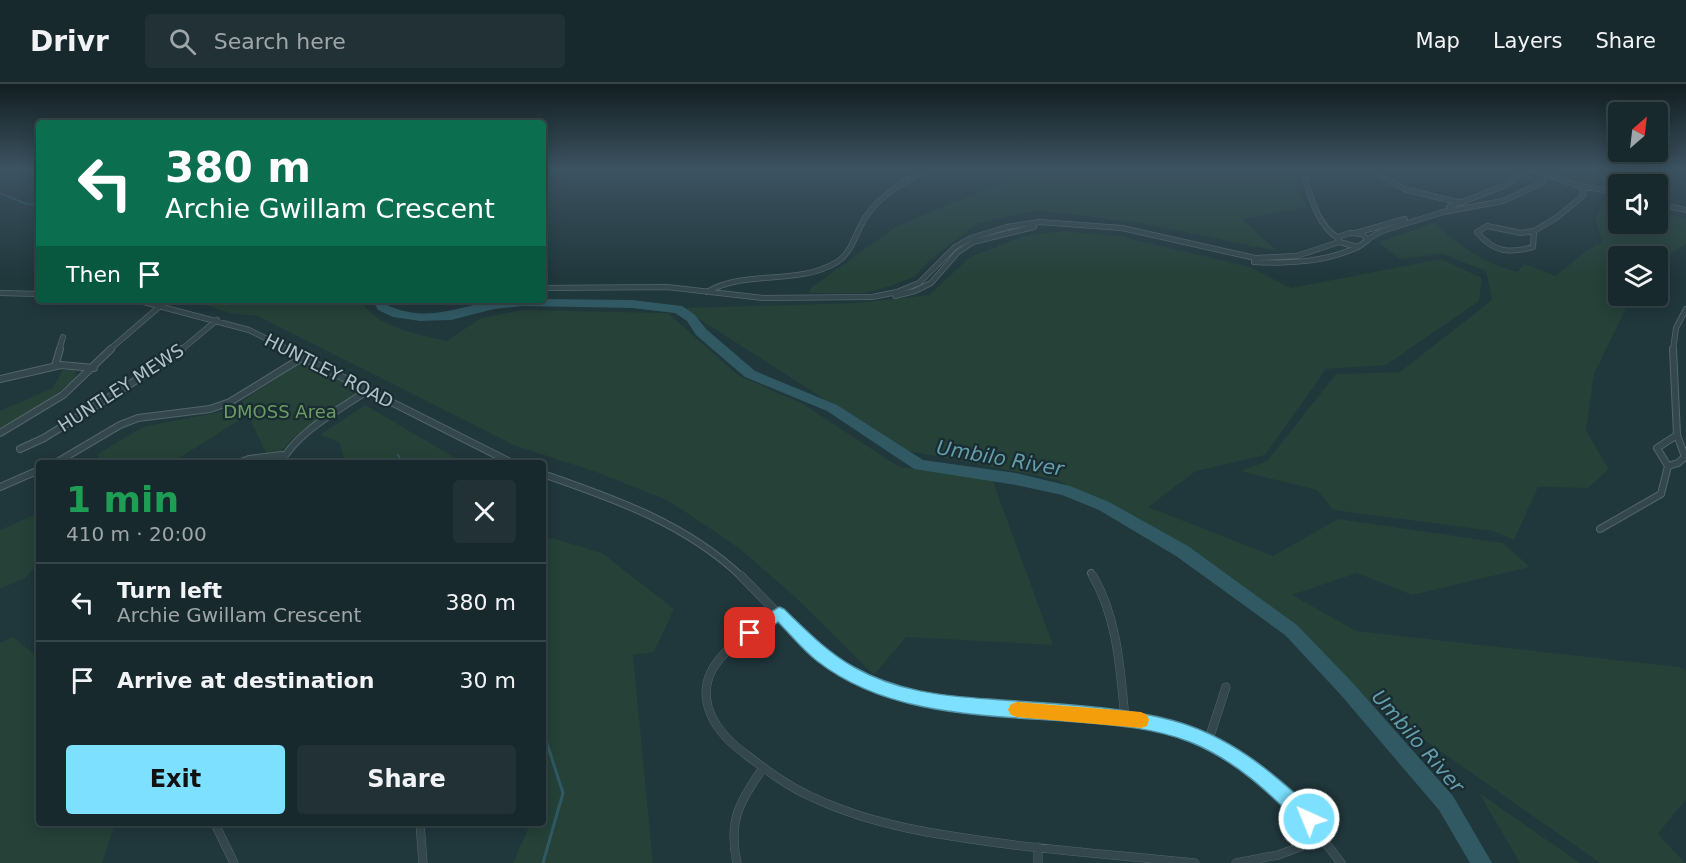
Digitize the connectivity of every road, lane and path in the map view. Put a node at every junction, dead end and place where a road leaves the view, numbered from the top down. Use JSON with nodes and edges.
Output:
{"nodes":[{"id":1,"x":877,"y":204,"type":"edge"},
{"id":2,"x":1314,"y":204,"type":"edge"},
{"id":3,"x":1460,"y":204,"type":"edge"},
{"id":4,"x":1461,"y":204,"type":"edge"},
{"id":5,"x":1487,"y":204,"type":"edge"},
{"id":6,"x":1571,"y":204,"type":"edge"},
{"id":7,"x":1668,"y":206,"type":"edge"},
{"id":8,"x":1470,"y":208,"type":"junction"},
{"id":9,"x":1686,"y":210,"type":"edge"},
{"id":10,"x":1325,"y":227,"type":"junction"},
{"id":11,"x":1534,"y":231,"type":"junction"},
{"id":12,"x":1350,"y":233,"type":"junction"},
{"id":13,"x":1356,"y":233,"type":"junction"},
{"id":14,"x":1368,"y":239,"type":"junction"},
{"id":15,"x":1338,"y":240,"type":"junction"},
{"id":16,"x":1187,"y":245,"type":"junction"},
{"id":17,"x":1358,"y":247,"type":"junction"},
{"id":18,"x":546,"y":288,"type":"edge"},
{"id":19,"x":0,"y":293,"type":"edge"},
{"id":20,"x":706,"y":293,"type":"junction"},
{"id":21,"x":36,"y":294,"type":"edge"},
{"id":22,"x":145,"y":303,"type":"edge"},
{"id":23,"x":159,"y":308,"type":"junction"},
{"id":24,"x":1686,"y":309,"type":"edge"},
{"id":25,"x":218,"y":320,"type":"junction"},
{"id":26,"x":63,"y":338,"type":"dead end"},
{"id":27,"x":303,"y":357,"type":"junction"},
{"id":28,"x":55,"y":366,"type":"junction"},
{"id":29,"x":94,"y":368,"type":"junction"},
{"id":30,"x":0,"y":379,"type":"edge"},
{"id":31,"x":368,"y":390,"type":"junction"},
{"id":32,"x":0,"y":433,"type":"edge"},
{"id":33,"x":1677,"y":435,"type":"junction"},
{"id":34,"x":20,"y":449,"type":"dead end"},
{"id":35,"x":282,"y":455,"type":"junction"},
{"id":36,"x":61,"y":460,"type":"edge"},
{"id":37,"x":246,"y":460,"type":"edge"},
{"id":38,"x":280,"y":460,"type":"edge"},
{"id":39,"x":506,"y":460,"type":"edge"},
{"id":40,"x":1668,"y":466,"type":"junction"},
{"id":41,"x":36,"y":471,"type":"edge"},
{"id":42,"x":546,"y":475,"type":"edge"},
{"id":43,"x":0,"y":487,"type":"edge"},
{"id":44,"x":1600,"y":529,"type":"dead end"},
{"id":45,"x":1091,"y":573,"type":"dead end"},
{"id":46,"x":779,"y":613,"type":"junction"},
{"id":47,"x":1226,"y":687,"type":"dead end"},
{"id":48,"x":1125,"y":718,"type":"junction"},
{"id":49,"x":1208,"y":742,"type":"junction"},
{"id":50,"x":763,"y":768,"type":"junction"},
{"id":51,"x":216,"y":826,"type":"edge"},
{"id":52,"x":420,"y":826,"type":"edge"},
{"id":53,"x":1323,"y":838,"type":"junction"},
{"id":54,"x":1038,"y":847,"type":"junction"},
{"id":55,"x":234,"y":863,"type":"edge"},
{"id":56,"x":423,"y":863,"type":"edge"},
{"id":57,"x":737,"y":863,"type":"edge"},
{"id":58,"x":1038,"y":863,"type":"edge"},
{"id":59,"x":1195,"y":863,"type":"edge"},
{"id":60,"x":1236,"y":863,"type":"edge"},
{"id":61,"x":1341,"y":863,"type":"edge"}],
"edges":[{"from":1,"to":20,"type":"street"},
{"from":2,"to":10,"type":"street"},
{"from":3,"to":13,"type":"street"},
{"from":4,"to":8,"type":"street"},
{"from":5,"to":8,"type":"street"},
{"from":6,"to":11,"type":"street"},
{"from":7,"to":9,"type":"street"},
{"from":8,"to":14,"type":"street"},
{"from":10,"to":12,"type":"street"},
{"from":10,"to":15,"type":"street"},
{"from":11,"to":11,"type":"street"},
{"from":12,"to":13,"type":"street"},
{"from":12,"to":15,"type":"street"},
{"from":13,"to":14,"type":"street"},
{"from":14,"to":17,"type":"street"},
{"from":15,"to":16,"type":"street"},
{"from":15,"to":17,"type":"street"},
{"from":16,"to":17,"type":"street"},
{"from":16,"to":20,"type":"street"},
{"from":18,"to":20,"type":"street"},
{"from":19,"to":21,"type":"street"},
{"from":22,"to":23,"type":"street","name":"HUNTLEY ROAD"},
{"from":23,"to":25,"type":"street","name":"HUNTLEY ROAD"},
{"from":23,"to":29,"type":"street"},
{"from":24,"to":33,"type":"street"},
{"from":25,"to":27,"type":"street","name":"HUNTLEY ROAD"},
{"from":25,"to":34,"type":"street","name":"HUNTLEY MEWS"},
{"from":26,"to":28,"type":"street"},
{"from":27,"to":31,"type":"street","name":"HUNTLEY ROAD"},
{"from":27,"to":36,"type":"street"},
{"from":28,"to":29,"type":"street"},
{"from":28,"to":30,"type":"street"},
{"from":29,"to":32,"type":"street"},
{"from":31,"to":35,"type":"street"},
{"from":31,"to":39,"type":"street","name":"HUNTLEY ROAD"},
{"from":33,"to":40,"type":"street"},
{"from":33,"to":40,"type":"street"},
{"from":35,"to":37,"type":"street"},
{"from":35,"to":38,"type":"street"},
{"from":40,"to":44,"type":"street"},
{"from":41,"to":43,"type":"street"},
{"from":42,"to":46,"type":"street"},
{"from":45,"to":48,"type":"street"},
{"from":46,"to":48,"type":"street"},
{"from":46,"to":50,"type":"street"},
{"from":47,"to":49,"type":"street"},
{"from":48,"to":49,"type":"street"},
{"from":49,"to":53,"type":"street"},
{"from":50,"to":54,"type":"street"},
{"from":50,"to":57,"type":"street"},
{"from":51,"to":55,"type":"street"},
{"from":52,"to":56,"type":"street"},
{"from":53,"to":60,"type":"street"},
{"from":53,"to":61,"type":"street"},
{"from":54,"to":58,"type":"street"},
{"from":54,"to":59,"type":"street"}]}
